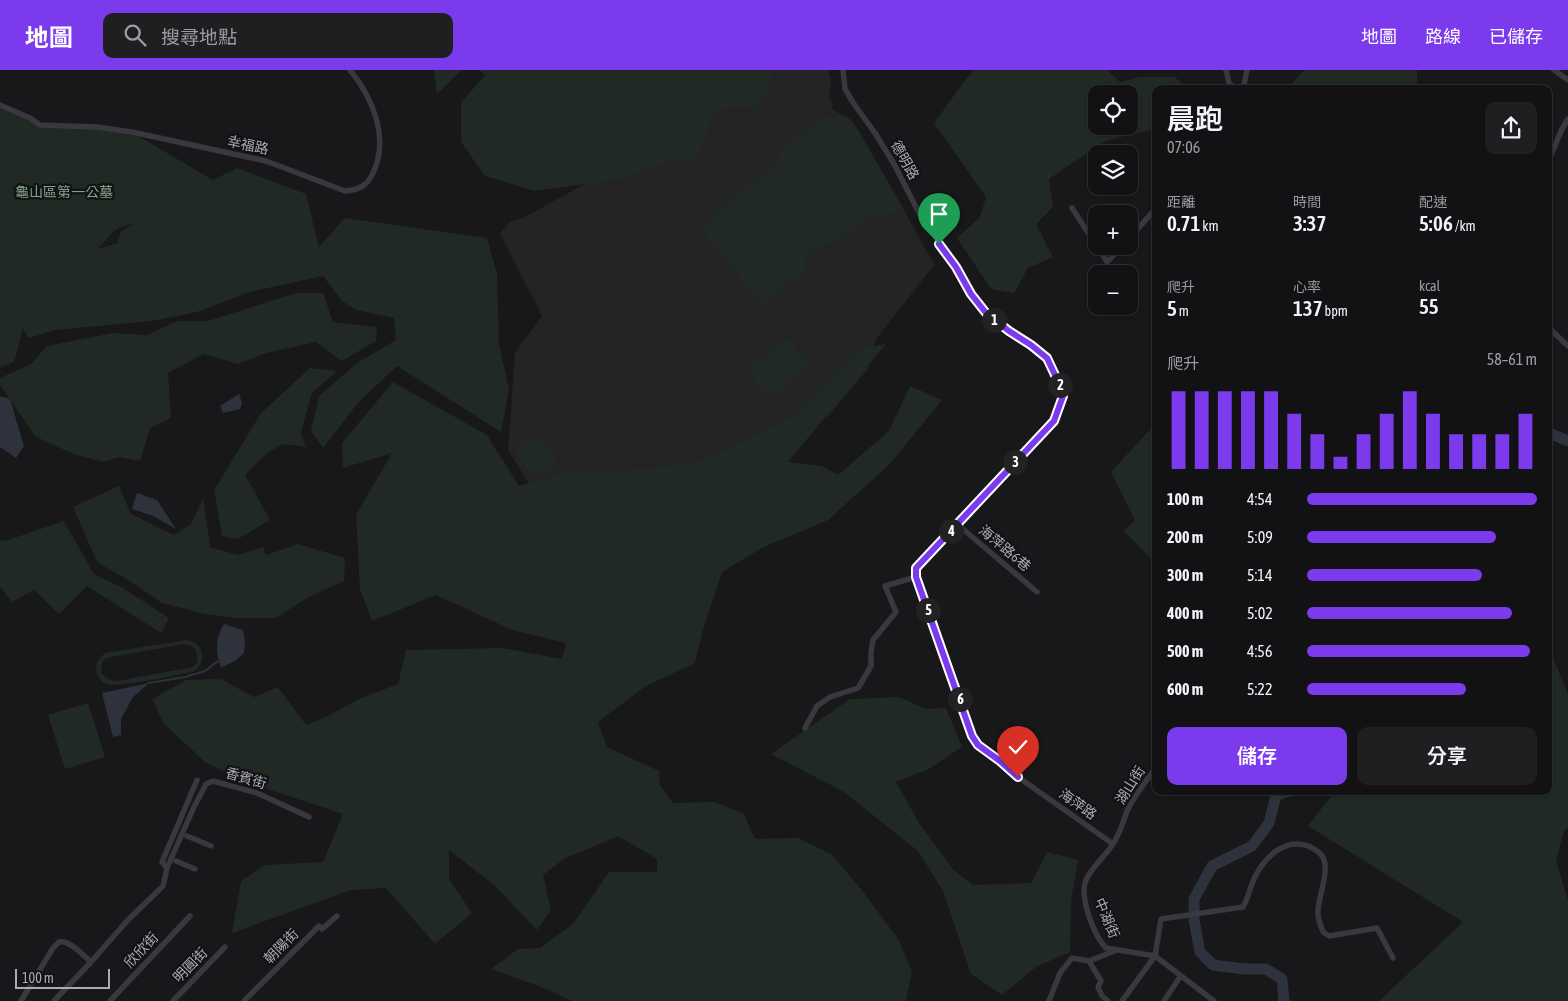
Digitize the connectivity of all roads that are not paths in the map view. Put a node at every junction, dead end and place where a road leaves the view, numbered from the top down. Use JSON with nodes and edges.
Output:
{"nodes":[{"id":1,"x":350,"y":70,"type":"edge"},
{"id":2,"x":843,"y":70,"type":"edge"},
{"id":3,"x":1226,"y":70,"type":"edge"},
{"id":4,"x":1247,"y":70,"type":"edge"},
{"id":5,"x":1554,"y":70,"type":"edge"},
{"id":6,"x":1568,"y":80,"type":"edge"},
{"id":7,"x":1231,"y":85,"type":"edge"},
{"id":8,"x":1244,"y":85,"type":"edge"},
{"id":9,"x":0,"y":105,"type":"edge"},
{"id":10,"x":1568,"y":119,"type":"edge"},
{"id":11,"x":1552,"y":154,"type":"edge"},
{"id":12,"x":1072,"y":208,"type":"dead end"},
{"id":13,"x":1152,"y":213,"type":"edge"},
{"id":14,"x":1138,"y":229,"type":"edge"},
{"id":15,"x":1088,"y":232,"type":"edge"},
{"id":16,"x":1103,"y":255,"type":"edge"},
{"id":17,"x":1114,"y":255,"type":"edge"},
{"id":18,"x":1552,"y":331,"type":"edge"},
{"id":19,"x":1568,"y":346,"type":"edge"},
{"id":20,"x":957,"y":524,"type":"junction"},
{"id":21,"x":916,"y":577,"type":"junction"},
{"id":22,"x":1037,"y":592,"type":"dead end"},
{"id":23,"x":805,"y":728,"type":"dead end"},
{"id":24,"x":1152,"y":773,"type":"edge"},
{"id":25,"x":197,"y":780,"type":"dead end"},
{"id":26,"x":309,"y":817,"type":"dead end"},
{"id":27,"x":187,"y":836,"type":"dead end"},
{"id":28,"x":1113,"y":844,"type":"junction"},
{"id":29,"x":211,"y":846,"type":"dead end"},
{"id":30,"x":176,"y":862,"type":"dead end"},
{"id":31,"x":167,"y":868,"type":"junction"},
{"id":32,"x":195,"y":869,"type":"dead end"},
{"id":33,"x":190,"y":916,"type":"dead end"},
{"id":34,"x":337,"y":916,"type":"dead end"},
{"id":35,"x":225,"y":947,"type":"dead end"},
{"id":36,"x":1117,"y":950,"type":"junction"},
{"id":37,"x":1155,"y":956,"type":"junction"},
{"id":38,"x":1393,"y":958,"type":"dead end"},
{"id":39,"x":1089,"y":961,"type":"junction"},
{"id":40,"x":91,"y":962,"type":"junction"},
{"id":41,"x":1180,"y":977,"type":"junction"},
{"id":42,"x":1206,"y":999,"type":"edge"},
{"id":43,"x":20,"y":1001,"type":"edge"},
{"id":44,"x":54,"y":1001,"type":"edge"},
{"id":45,"x":110,"y":1001,"type":"edge"},
{"id":46,"x":173,"y":1001,"type":"edge"},
{"id":47,"x":244,"y":1001,"type":"edge"},
{"id":48,"x":1049,"y":1001,"type":"edge"},
{"id":49,"x":1108,"y":1001,"type":"edge"},
{"id":50,"x":1122,"y":1001,"type":"edge"},
{"id":51,"x":1164,"y":1001,"type":"edge"},
{"id":52,"x":1214,"y":1001,"type":"edge"}],
"edges":[{"from":1,"to":9,"type":"street","name":"幸福路"},
{"from":2,"to":20,"type":"street","name":"德明路"},
{"from":3,"to":7,"type":"street"},
{"from":4,"to":8,"type":"street"},
{"from":5,"to":6,"type":"street"},
{"from":10,"to":11,"type":"street"},
{"from":12,"to":15,"type":"street"},
{"from":13,"to":14,"type":"street"},
{"from":16,"to":17,"type":"street"},
{"from":18,"to":19,"type":"street"},
{"from":20,"to":21,"type":"street"},
{"from":20,"to":22,"type":"street","name":"海萍路6巷"},
{"from":21,"to":23,"type":"street"},
{"from":21,"to":28,"type":"street","name":"海萍路"},
{"from":24,"to":28,"type":"street","name":"湖山街"},
{"from":25,"to":31,"type":"street","name":"香賓街"},
{"from":26,"to":31,"type":"street","name":"香賓街"},
{"from":27,"to":29,"type":"street"},
{"from":28,"to":36,"type":"street","name":"中湖街"},
{"from":30,"to":32,"type":"street"},
{"from":31,"to":40,"type":"street","name":"香賓街"},
{"from":33,"to":45,"type":"street","name":"欣欣街"},
{"from":34,"to":47,"type":"street","name":"朝陽街"},
{"from":35,"to":46,"type":"street","name":"明圓街"},
{"from":36,"to":37,"type":"street","name":"中湖街"},
{"from":36,"to":39,"type":"street"},
{"from":37,"to":38,"type":"street"},
{"from":37,"to":41,"type":"street"},
{"from":37,"to":50,"type":"street"},
{"from":39,"to":48,"type":"street"},
{"from":39,"to":49,"type":"street"},
{"from":40,"to":43,"type":"street"},
{"from":40,"to":44,"type":"street","name":"香賓街"},
{"from":41,"to":42,"type":"street"},
{"from":41,"to":51,"type":"street"},
{"from":42,"to":52,"type":"street"}]}
